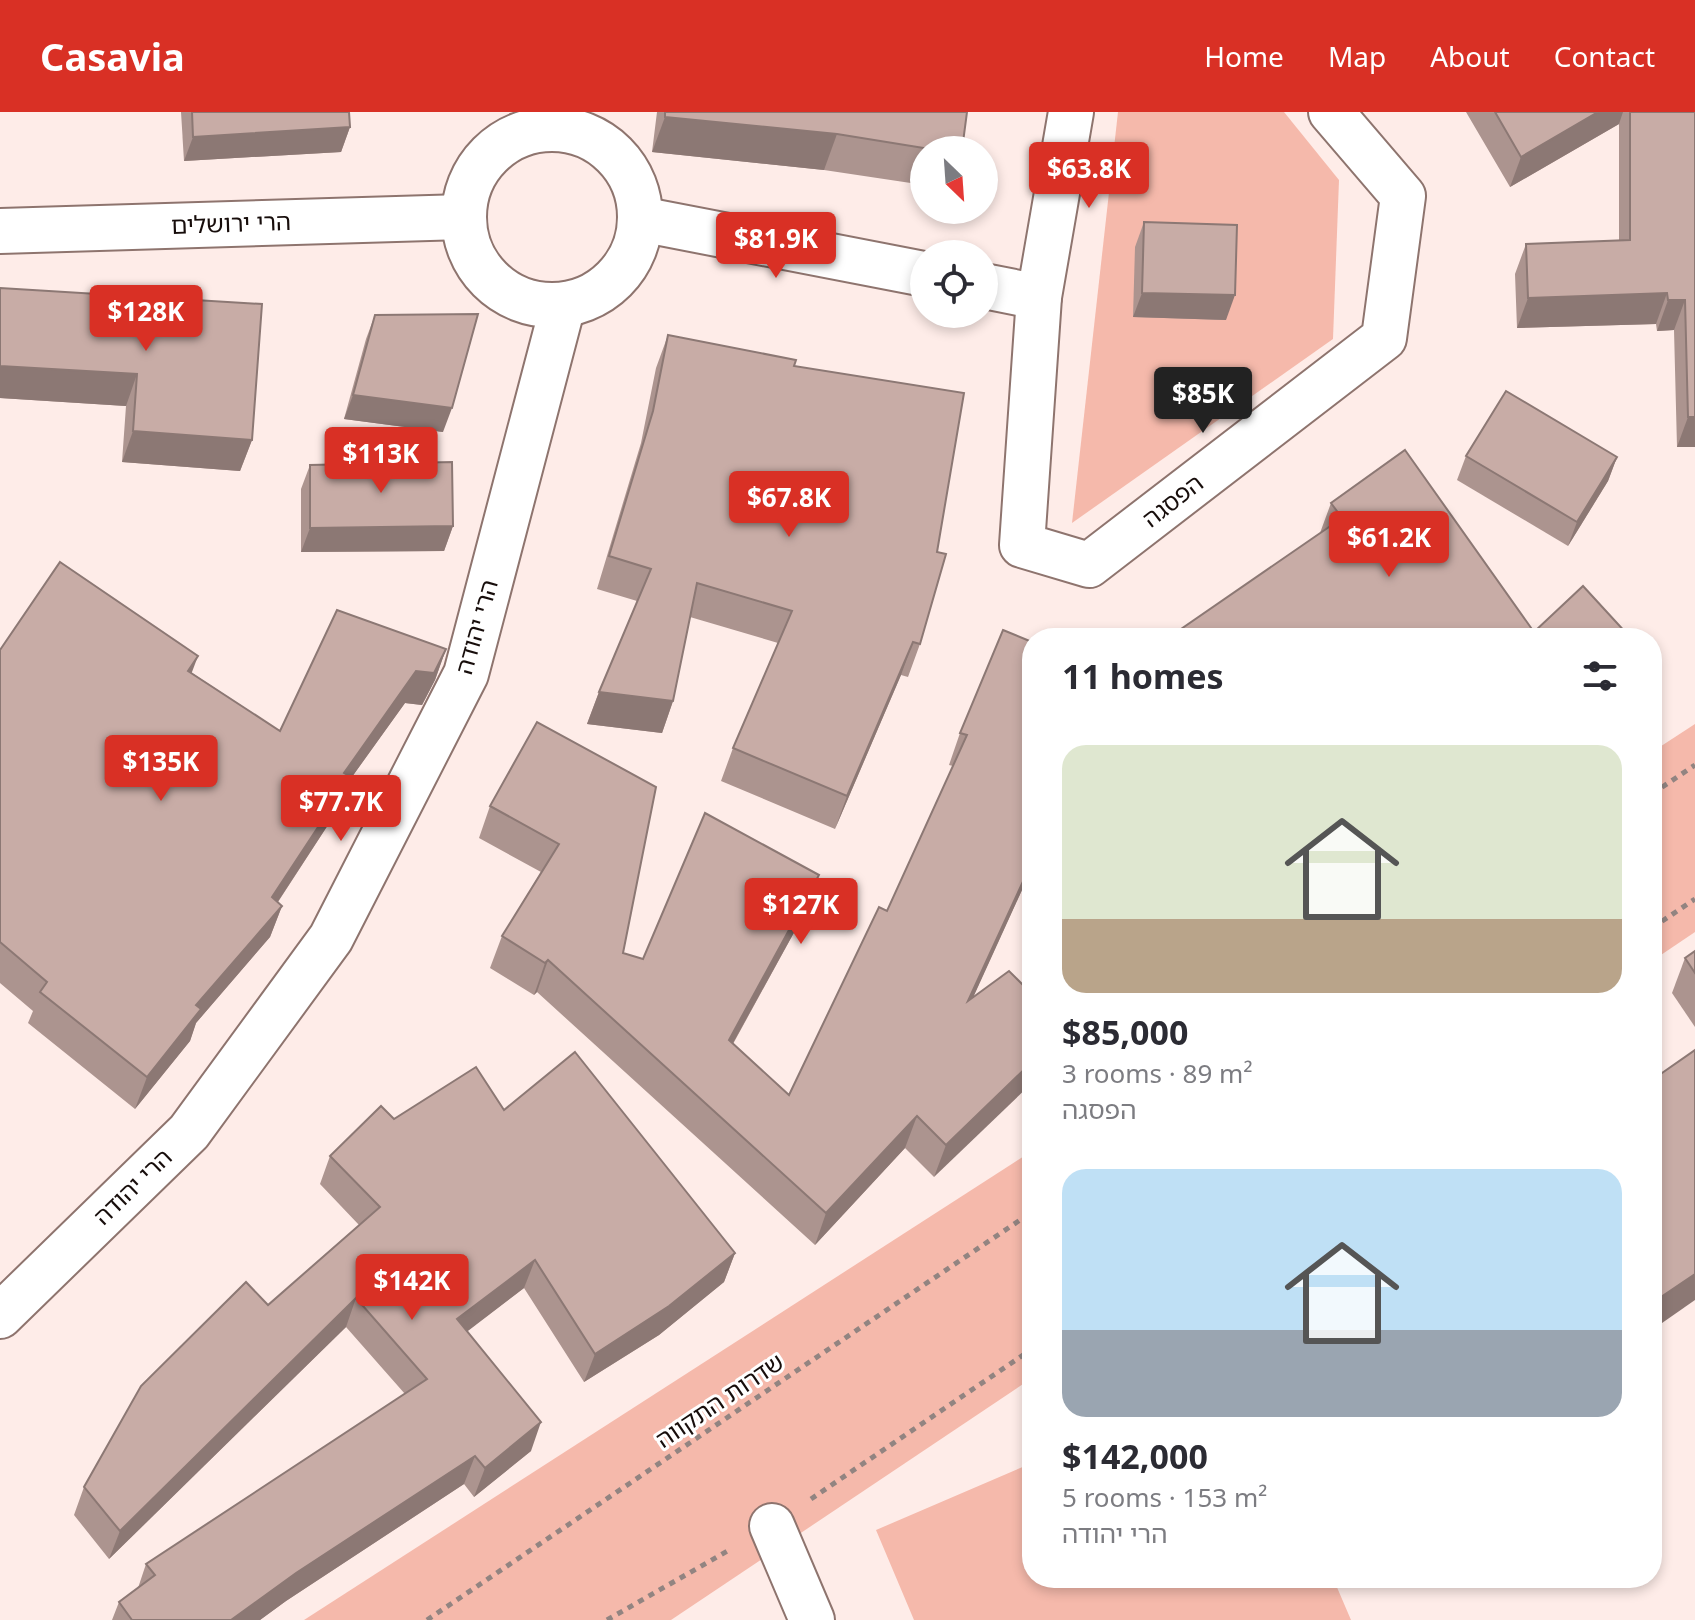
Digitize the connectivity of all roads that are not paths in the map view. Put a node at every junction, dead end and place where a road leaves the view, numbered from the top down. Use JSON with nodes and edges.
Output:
{"nodes":[{"id":1,"x":1071,"y":112,"type":"edge"},
{"id":2,"x":1331,"y":112,"type":"edge"},
{"id":3,"x":562,"y":121,"type":"edge"},
{"id":4,"x":463,"y":217,"type":"junction"},
{"id":5,"x":640,"y":219,"type":"junction"},
{"id":6,"x":0,"y":231,"type":"edge"},
{"id":7,"x":910,"y":271,"type":"edge"},
{"id":8,"x":998,"y":289,"type":"edge"},
{"id":9,"x":1039,"y":297,"type":"junction"},
{"id":10,"x":563,"y":305,"type":"junction"},
{"id":11,"x":0,"y":1316,"type":"edge"},
{"id":12,"x":772,"y":1526,"type":"road end"},
{"id":13,"x":812,"y":1620,"type":"edge"}],
"edges":[{"from":1,"to":9,"type":"street","name":"הפסגה"},
{"from":2,"to":9,"type":"street","name":"הפסגה"},
{"from":3,"to":4,"type":"street"},
{"from":3,"to":5,"type":"street"},
{"from":4,"to":6,"type":"street","name":"הרי ירושלים"},
{"from":4,"to":10,"type":"street"},
{"from":5,"to":7,"type":"street"},
{"from":5,"to":10,"type":"street"},
{"from":8,"to":9,"type":"street"},
{"from":10,"to":11,"type":"street","name":"הרי יהודה"},
{"from":12,"to":13,"type":"street"}]}
